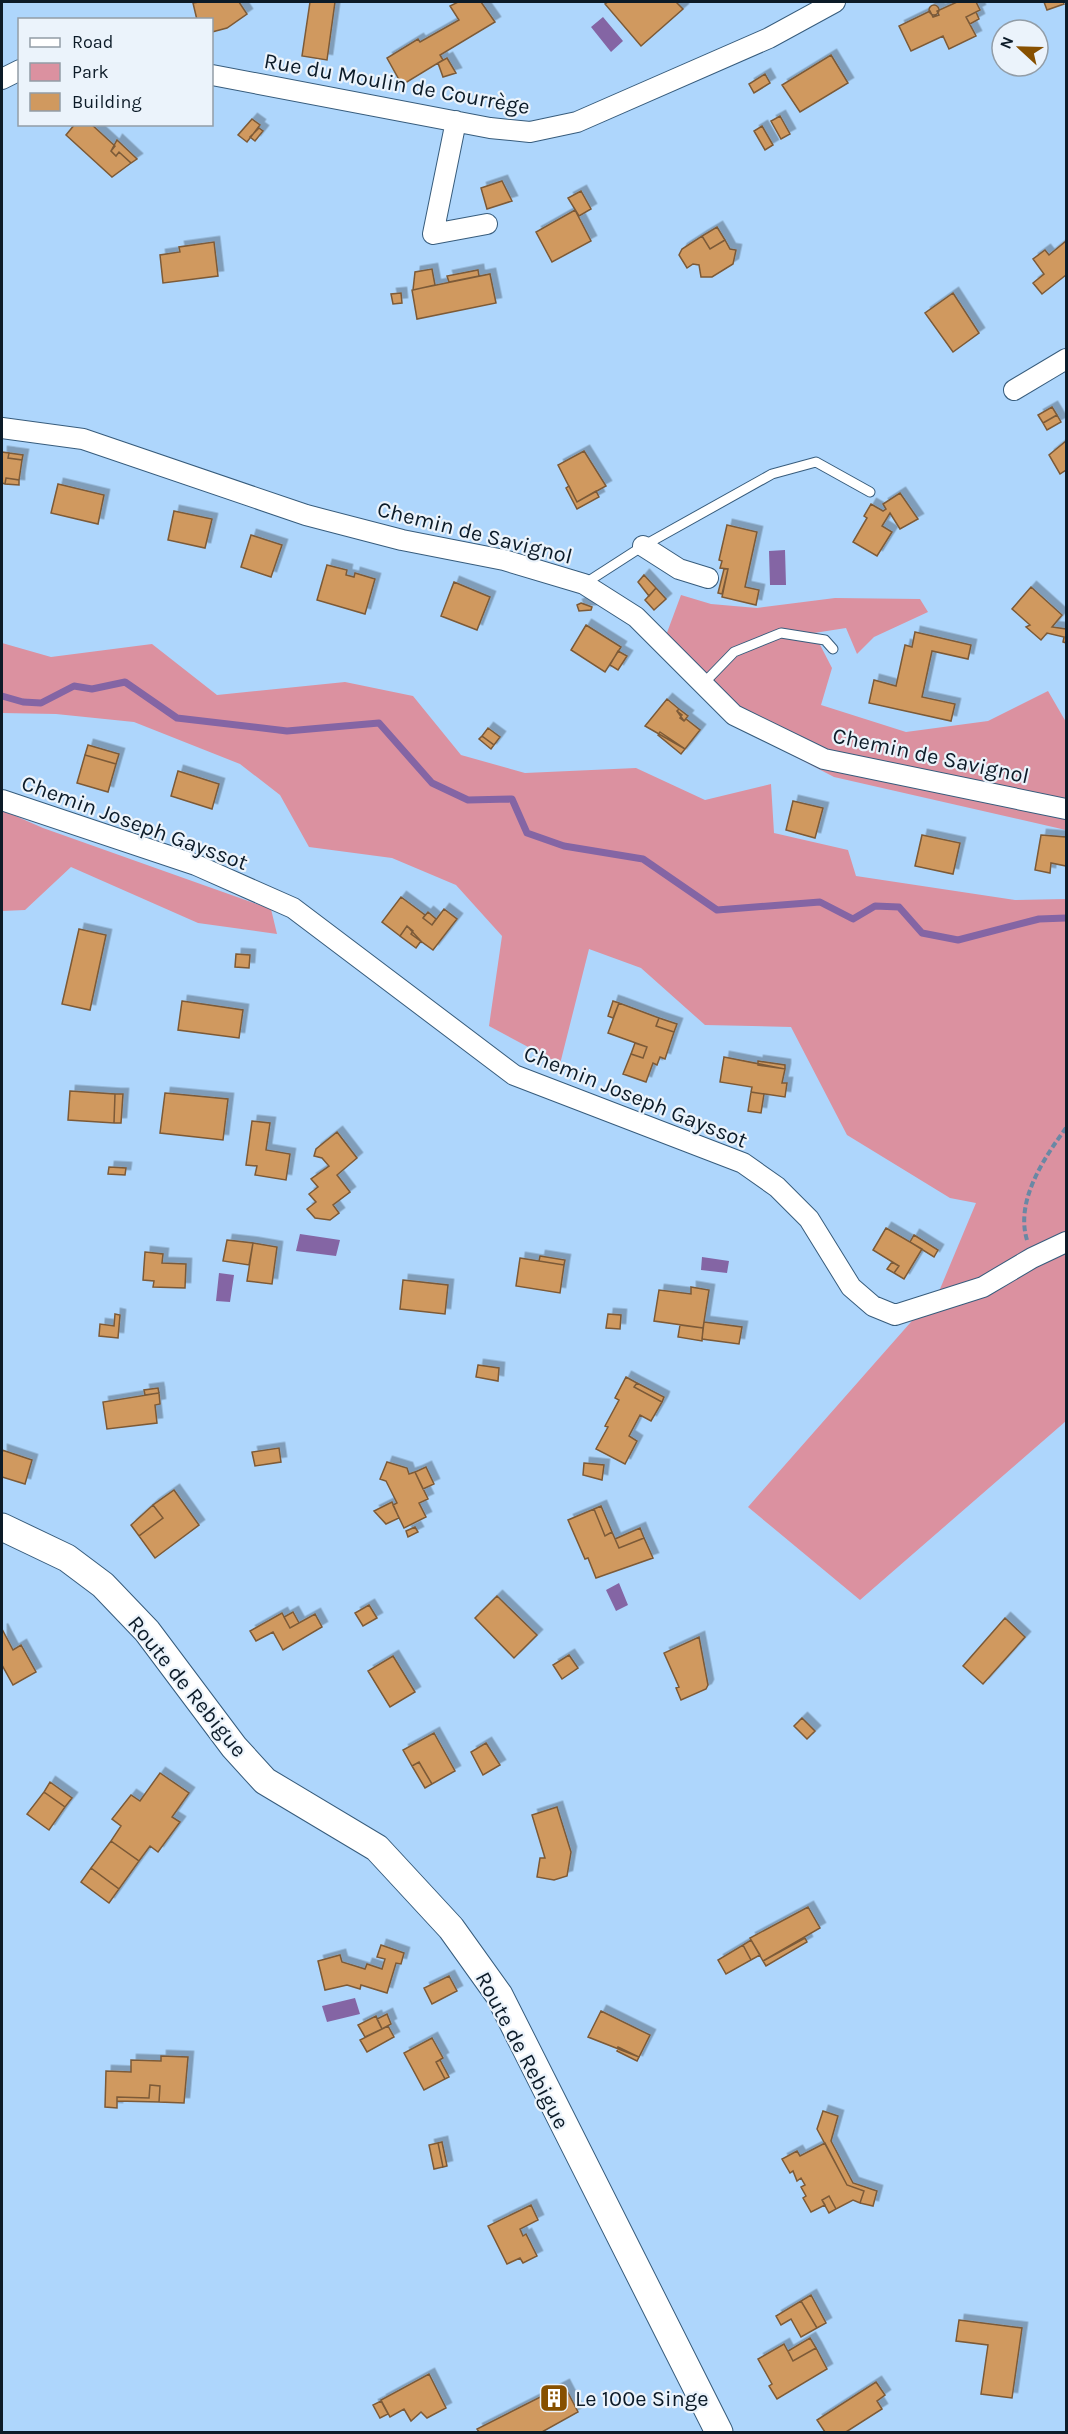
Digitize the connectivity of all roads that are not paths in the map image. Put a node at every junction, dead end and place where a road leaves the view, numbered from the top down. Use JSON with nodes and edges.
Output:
{"nodes":[{"id":1,"x":835,"y":2,"type":"edge"},
{"id":2,"x":18,"y":71,"type":"edge"},
{"id":3,"x":213,"y":75,"type":"edge"},
{"id":4,"x":2,"y":79,"type":"edge"},
{"id":5,"x":456,"y":121,"type":"junction"},
{"id":6,"x":487,"y":224,"type":"dead end"},
{"id":7,"x":1066,"y":359,"type":"edge"},
{"id":8,"x":1014,"y":390,"type":"dead end"},
{"id":9,"x":2,"y":428,"type":"edge"},
{"id":10,"x":870,"y":492,"type":"dead end"},
{"id":11,"x":643,"y":546,"type":"junction"},
{"id":12,"x":708,"y":578,"type":"dead end"},
{"id":13,"x":584,"y":584,"type":"junction"},
{"id":14,"x":833,"y":649,"type":"dead end"},
{"id":15,"x":703,"y":684,"type":"junction"},
{"id":16,"x":2,"y":800,"type":"edge"},
{"id":17,"x":1066,"y":809,"type":"edge"},
{"id":18,"x":1066,"y":1242,"type":"edge"},
{"id":19,"x":2,"y":1527,"type":"edge"},
{"id":20,"x":719,"y":2433,"type":"edge"}],
"edges":[{"from":1,"to":5,"type":"street","name":"Rue du Moulin de Courrège"},
{"from":2,"to":4,"type":"street"},
{"from":3,"to":5,"type":"street","name":"Rue du Moulin de Courrège"},
{"from":5,"to":6,"type":"street"},
{"from":7,"to":8,"type":"street"},
{"from":9,"to":13,"type":"street","name":"Chemin de Savignol"},
{"from":10,"to":11,"type":"lane"},
{"from":11,"to":12,"type":"street"},
{"from":11,"to":13,"type":"lane"},
{"from":13,"to":15,"type":"street","name":"Chemin de Savignol"},
{"from":14,"to":15,"type":"lane"},
{"from":15,"to":17,"type":"street","name":"Chemin de Savignol"},
{"from":16,"to":18,"type":"street","name":"Chemin Joseph Gayssot"},
{"from":19,"to":20,"type":"street","name":"Route de Rebigue"}]}
